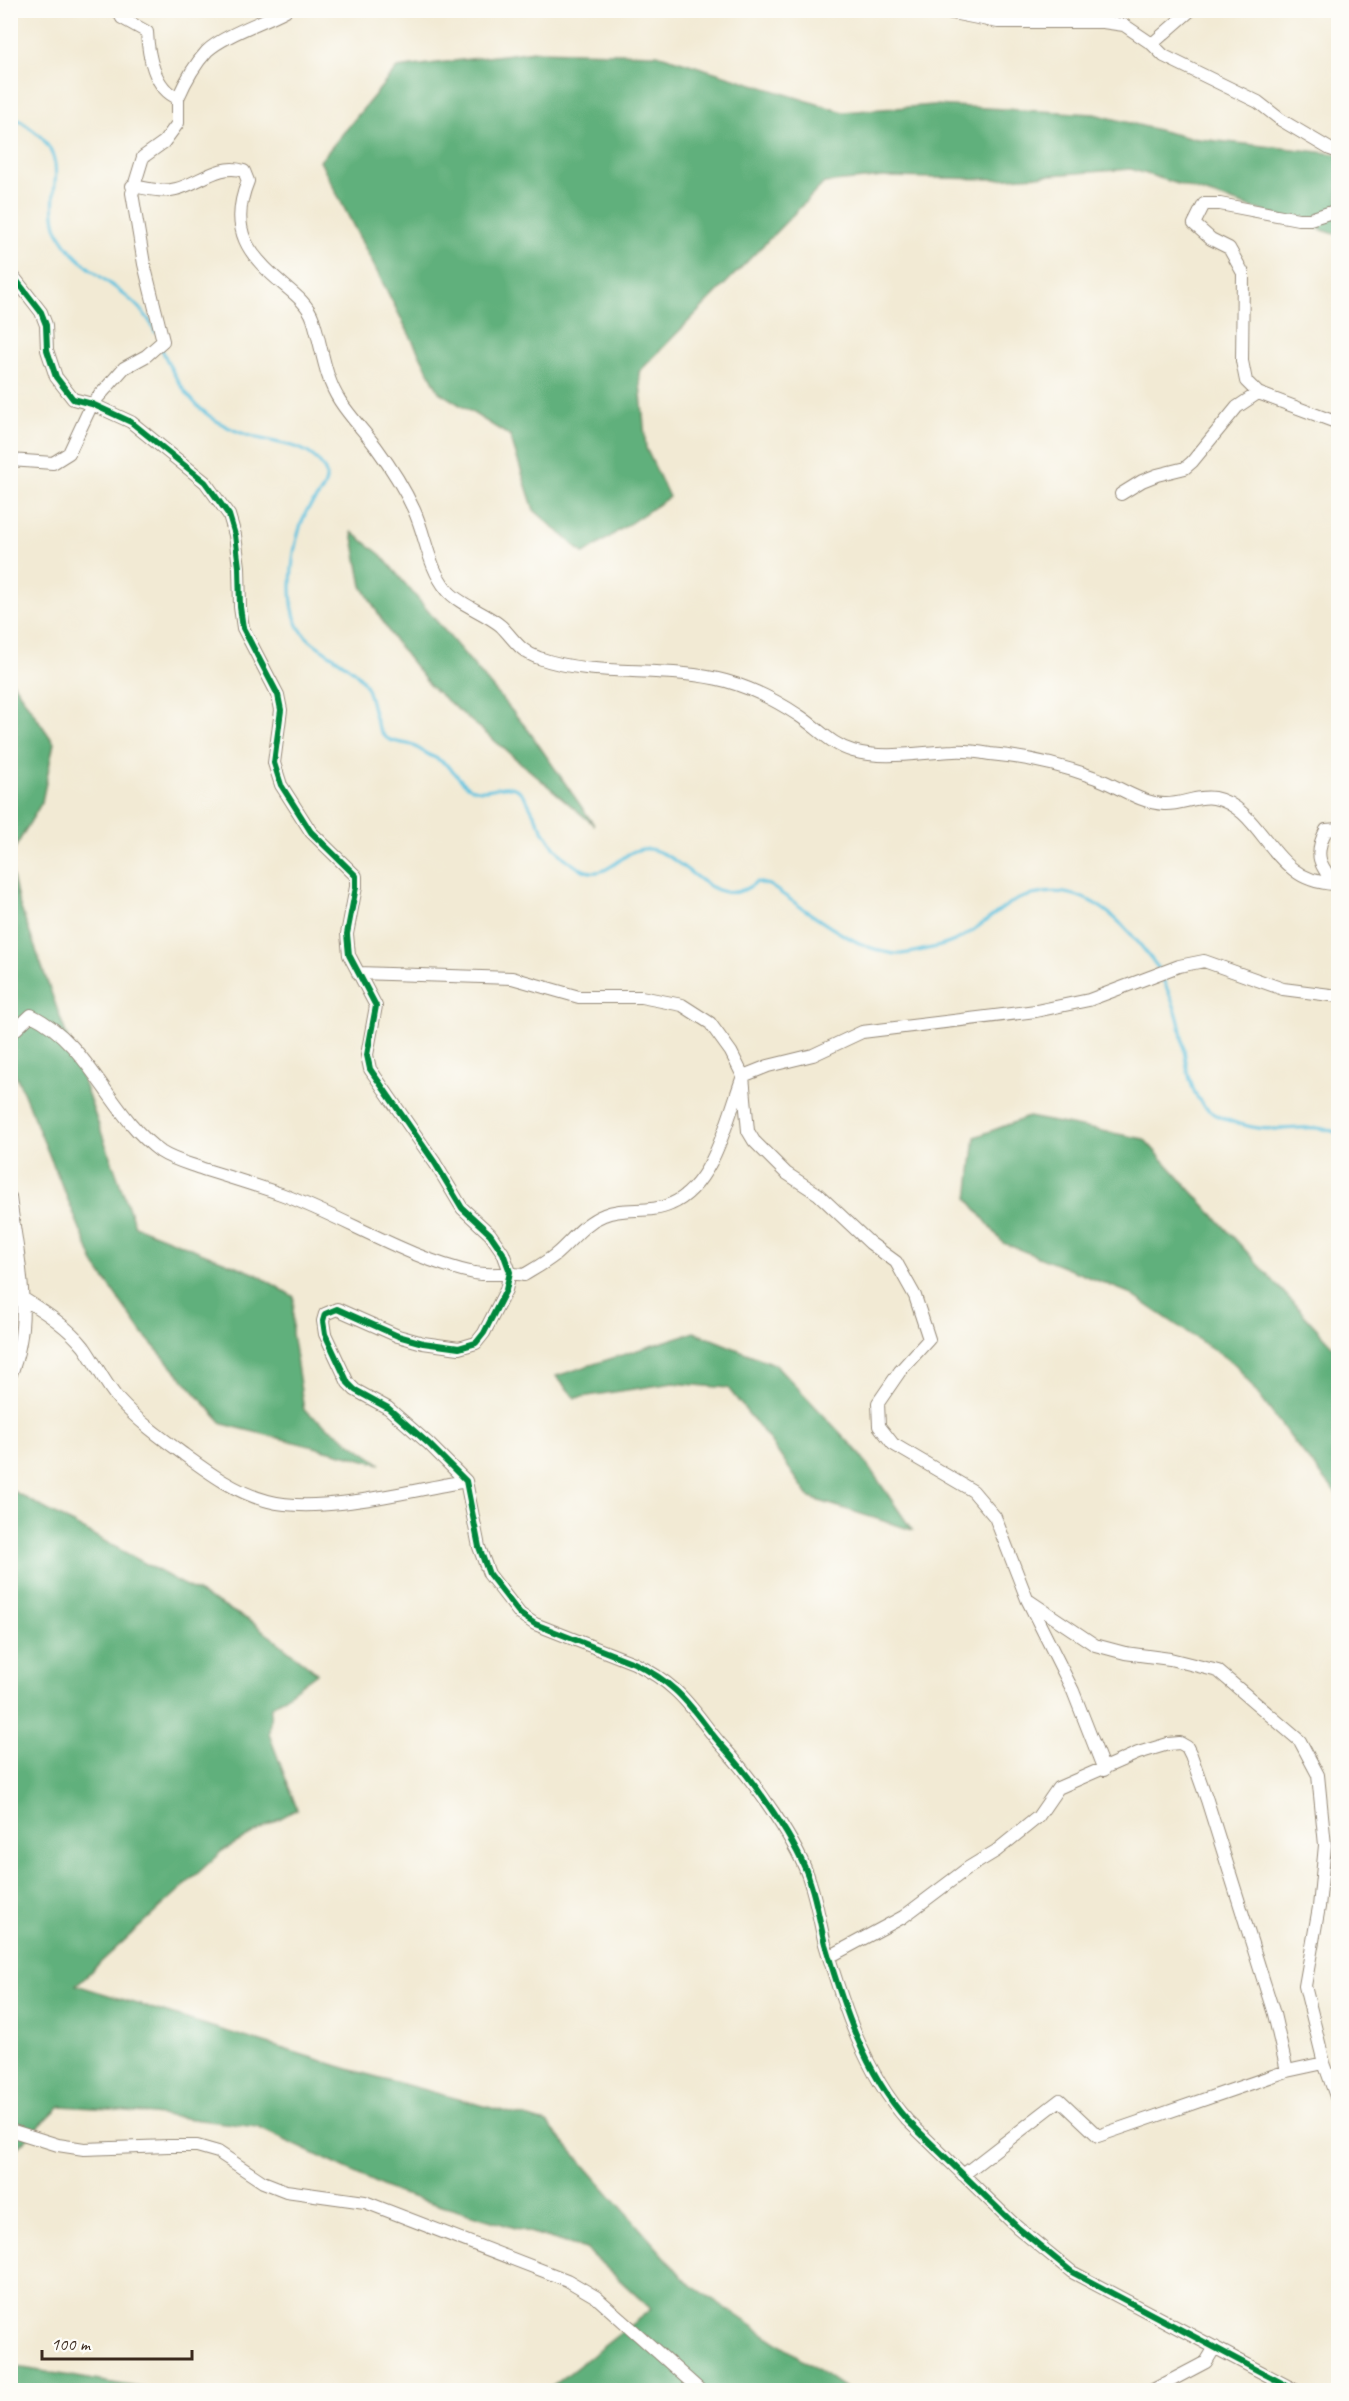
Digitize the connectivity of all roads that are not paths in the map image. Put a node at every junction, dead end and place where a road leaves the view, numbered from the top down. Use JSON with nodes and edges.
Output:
{"nodes":[{"id":1,"x":118,"y":10,"type":"edge"},
{"id":2,"x":286,"y":10,"type":"edge"},
{"id":3,"x":937,"y":10,"type":"edge"},
{"id":4,"x":1191,"y":10,"type":"edge"},
{"id":5,"x":1152,"y":44,"type":"junction"},
{"id":6,"x":178,"y":98,"type":"junction"},
{"id":7,"x":1338,"y":152,"type":"edge"},
{"id":8,"x":132,"y":186,"type":"junction"},
{"id":9,"x":1338,"y":210,"type":"edge"},
{"id":10,"x":10,"y":272,"type":"edge"},
{"id":11,"x":1258,"y":393,"type":"junction"},
{"id":12,"x":92,"y":404,"type":"junction"},
{"id":13,"x":1338,"y":423,"type":"edge"},
{"id":14,"x":10,"y":460,"type":"edge"},
{"id":15,"x":1121,"y":494,"type":"dead end"},
{"id":16,"x":1338,"y":829,"type":"edge"},
{"id":17,"x":1336,"y":887,"type":"edge"},
{"id":18,"x":358,"y":973,"type":"junction"},
{"id":19,"x":1338,"y":996,"type":"edge"},
{"id":20,"x":10,"y":1035,"type":"edge"},
{"id":21,"x":743,"y":1076,"type":"junction"},
{"id":22,"x":10,"y":1197,"type":"edge"},
{"id":23,"x":510,"y":1272,"type":"junction"},
{"id":24,"x":24,"y":1299,"type":"junction"},
{"id":25,"x":10,"y":1376,"type":"edge"},
{"id":26,"x":466,"y":1481,"type":"junction"},
{"id":27,"x":1027,"y":1599,"type":"junction"},
{"id":28,"x":1104,"y":1770,"type":"junction"},
{"id":29,"x":829,"y":1957,"type":"junction"},
{"id":30,"x":1324,"y":2062,"type":"junction"},
{"id":31,"x":1287,"y":2071,"type":"junction"},
{"id":32,"x":1338,"y":2102,"type":"edge"},
{"id":33,"x":10,"y":2130,"type":"edge"},
{"id":34,"x":963,"y":2175,"type":"junction"},
{"id":35,"x":1215,"y":2347,"type":"junction"},
{"id":36,"x":700,"y":2391,"type":"edge"},
{"id":37,"x":1153,"y":2391,"type":"edge"},
{"id":38,"x":1295,"y":2391,"type":"edge"}],
"edges":[{"from":1,"to":6,"type":"street"},
{"from":2,"to":6,"type":"street"},
{"from":3,"to":5,"type":"street"},
{"from":4,"to":5,"type":"street"},
{"from":5,"to":7,"type":"street"},
{"from":6,"to":8,"type":"street"},
{"from":8,"to":12,"type":"street"},
{"from":8,"to":17,"type":"street"},
{"from":9,"to":11,"type":"street"},
{"from":10,"to":12,"type":"street"},
{"from":11,"to":13,"type":"street"},
{"from":11,"to":15,"type":"street"},
{"from":12,"to":14,"type":"street"},
{"from":12,"to":18,"type":"street"},
{"from":16,"to":17,"type":"street"},
{"from":18,"to":21,"type":"street"},
{"from":18,"to":23,"type":"street"},
{"from":19,"to":21,"type":"street"},
{"from":20,"to":23,"type":"street"},
{"from":21,"to":23,"type":"street"},
{"from":21,"to":27,"type":"street"},
{"from":22,"to":24,"type":"street"},
{"from":23,"to":26,"type":"street"},
{"from":24,"to":25,"type":"street"},
{"from":24,"to":26,"type":"street"},
{"from":26,"to":29,"type":"street"},
{"from":27,"to":28,"type":"street"},
{"from":27,"to":30,"type":"street"},
{"from":28,"to":29,"type":"street"},
{"from":28,"to":31,"type":"street"},
{"from":29,"to":34,"type":"street"},
{"from":30,"to":31,"type":"street"},
{"from":30,"to":32,"type":"street"},
{"from":31,"to":34,"type":"street"},
{"from":33,"to":36,"type":"street"},
{"from":34,"to":35,"type":"street"},
{"from":35,"to":37,"type":"street"},
{"from":35,"to":38,"type":"street"}]}
